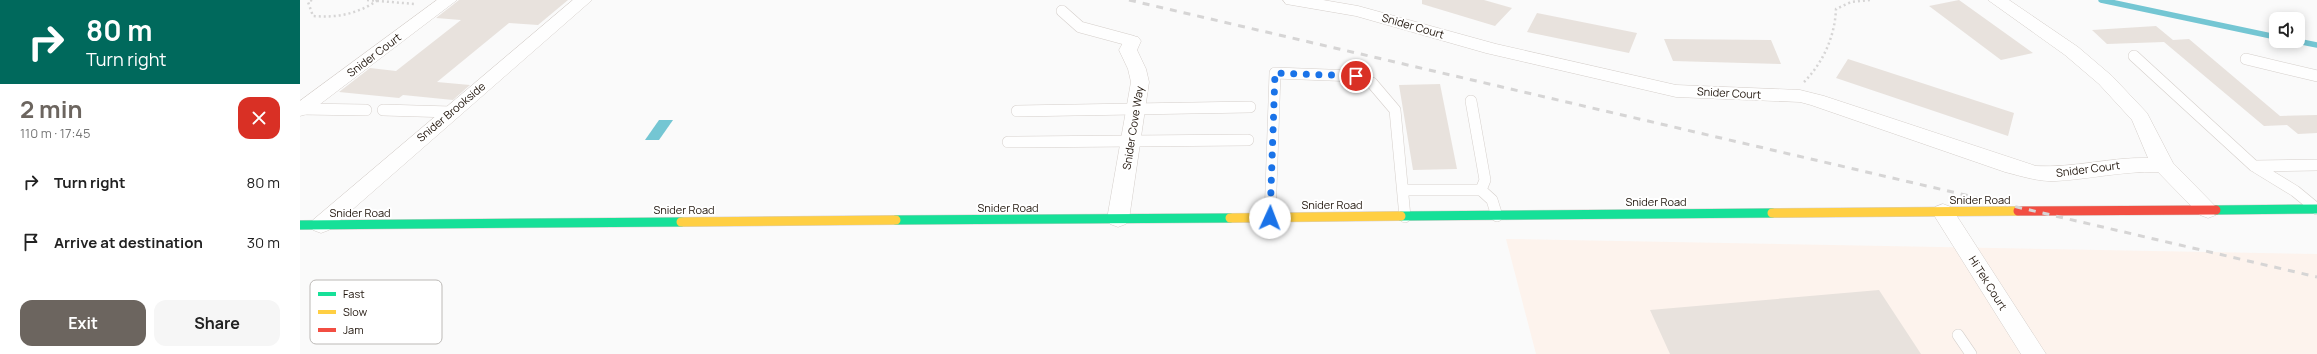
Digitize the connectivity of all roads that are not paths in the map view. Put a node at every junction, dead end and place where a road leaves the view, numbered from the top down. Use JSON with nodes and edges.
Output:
{"nodes":[{"id":1,"x":583,"y":0,"type":"edge"},
{"id":2,"x":1292,"y":0,"type":"edge"},
{"id":3,"x":1997,"y":0,"type":"edge"},
{"id":4,"x":444,"y":3,"type":"edge"},
{"id":5,"x":1062,"y":11,"type":"dead end"},
{"id":6,"x":1132,"y":41,"type":"joint"},
{"id":7,"x":2134,"y":56,"type":"dead end"},
{"id":8,"x":2246,"y":59,"type":"dead end"},
{"id":9,"x":2317,"y":76,"type":"edge"},
{"id":10,"x":1471,"y":101,"type":"dead end"},
{"id":11,"x":1250,"y":107,"type":"dead end"},
{"id":12,"x":1137,"y":108,"type":"junction"},
{"id":13,"x":301,"y":110,"type":"edge"},
{"id":14,"x":366,"y":110,"type":"dead end"},
{"id":15,"x":384,"y":110,"type":"dead end"},
{"id":16,"x":1017,"y":111,"type":"dead end"},
{"id":17,"x":451,"y":112,"type":"junction"},
{"id":18,"x":1248,"y":140,"type":"dead end"},
{"id":19,"x":1132,"y":141,"type":"junction"},
{"id":20,"x":1008,"y":142,"type":"dead end"},
{"id":21,"x":2163,"y":165,"type":"junction"},
{"id":22,"x":2317,"y":165,"type":"edge"},
{"id":23,"x":2254,"y":166,"type":"junction"},
{"id":24,"x":1402,"y":190,"type":"junction"},
{"id":25,"x":1481,"y":190,"type":"junction"},
{"id":26,"x":2317,"y":209,"type":"edge"},
{"id":27,"x":2208,"y":210,"type":"junction"},
{"id":28,"x":1943,"y":212,"type":"junction"},
{"id":29,"x":1497,"y":216,"type":"junction"},
{"id":30,"x":1405,"y":217,"type":"junction"},
{"id":31,"x":1270,"y":218,"type":"junction"},
{"id":32,"x":1118,"y":219,"type":"junction"},
{"id":33,"x":300,"y":225,"type":"edge"},
{"id":34,"x":321,"y":225,"type":"junction"},
{"id":35,"x":1958,"y":336,"type":"dead end"},
{"id":36,"x":1971,"y":354,"type":"edge"},
{"id":37,"x":2034,"y":354,"type":"edge"}],
"edges":[{"from":1,"to":17,"type":"street","name":"Snider Brookside"},
{"from":2,"to":21,"type":"street","name":"Snider Court"},
{"from":3,"to":21,"type":"street"},
{"from":4,"to":13,"type":"street","name":"Snider Court"},
{"from":5,"to":6,"type":"lane"},
{"from":6,"to":12,"type":"street","name":"Snider Cove Way"},
{"from":7,"to":23,"type":"lane"},
{"from":8,"to":9,"type":"lane"},
{"from":10,"to":25,"type":"lane"},
{"from":11,"to":12,"type":"lane"},
{"from":12,"to":16,"type":"lane"},
{"from":12,"to":19,"type":"street","name":"Snider Cove Way"},
{"from":13,"to":14,"type":"lane"},
{"from":15,"to":17,"type":"lane"},
{"from":17,"to":34,"type":"street","name":"Snider Brookside"},
{"from":18,"to":19,"type":"lane"},
{"from":19,"to":20,"type":"lane"},
{"from":19,"to":32,"type":"street","name":"Snider Cove Way"},
{"from":21,"to":27,"type":"street"},
{"from":22,"to":23,"type":"lane"},
{"from":23,"to":26,"type":"lane"},
{"from":24,"to":25,"type":"lane"},
{"from":24,"to":30,"type":"lane"},
{"from":24,"to":31,"type":"lane"},
{"from":25,"to":29,"type":"lane"},
{"from":26,"to":27,"type":"street","name":"Snider Road"},
{"from":27,"to":28,"type":"street","name":"Snider Road"},
{"from":28,"to":29,"type":"street","name":"Snider Road"},
{"from":28,"to":37,"type":"street","name":"Hi Tek Court"},
{"from":29,"to":30,"type":"street","name":"Snider Road"},
{"from":30,"to":31,"type":"street","name":"Snider Road"},
{"from":31,"to":32,"type":"street","name":"Snider Road"},
{"from":32,"to":34,"type":"street","name":"Snider Road"},
{"from":33,"to":34,"type":"street","name":"Snider Road"},
{"from":35,"to":36,"type":"lane"}]}
